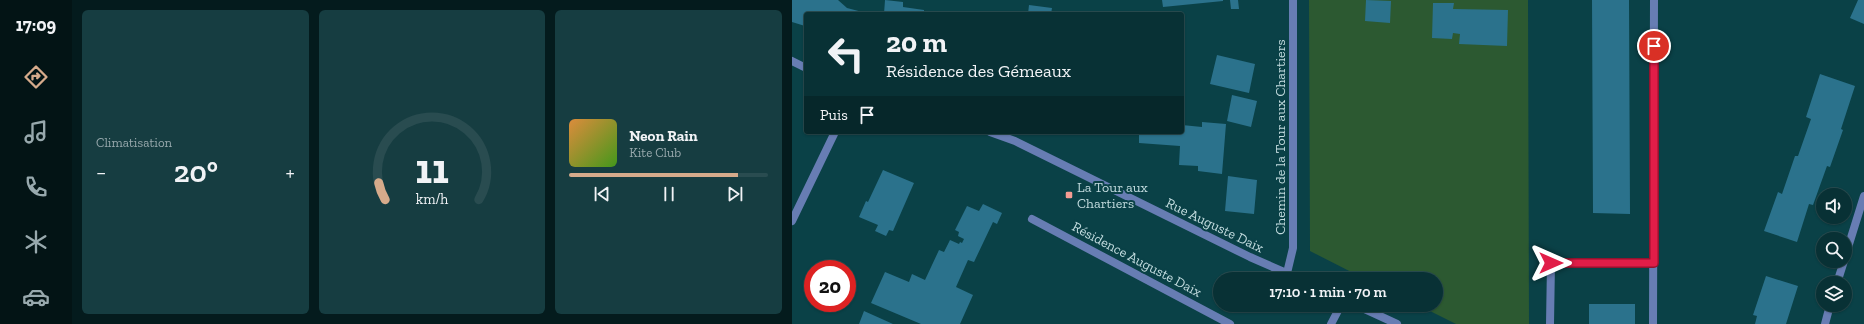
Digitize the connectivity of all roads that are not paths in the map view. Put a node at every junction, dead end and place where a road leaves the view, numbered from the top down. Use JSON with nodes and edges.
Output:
{"nodes":[{"id":1,"x":1293,"y":0,"type":"edge"},
{"id":2,"x":1654,"y":0,"type":"edge"},
{"id":3,"x":792,"y":61,"type":"edge"},
{"id":4,"x":804,"y":67,"type":"edge"},
{"id":5,"x":834,"y":134,"type":"edge"},
{"id":6,"x":995,"y":134,"type":"edge"},
{"id":7,"x":1864,"y":196,"type":"edge"},
{"id":8,"x":1032,"y":219,"type":"dead end"},
{"id":9,"x":792,"y":221,"type":"edge"},
{"id":10,"x":1852,"y":235,"type":"edge"},
{"id":11,"x":1654,"y":263,"type":"junction"},
{"id":12,"x":1285,"y":272,"type":"edge"},
{"id":13,"x":1287,"y":272,"type":"edge"},
{"id":14,"x":1337,"y":312,"type":"edge"},
{"id":15,"x":1371,"y":312,"type":"edge"},
{"id":16,"x":1828,"y":312,"type":"edge"},
{"id":17,"x":1230,"y":324,"type":"edge"},
{"id":18,"x":1331,"y":324,"type":"edge"},
{"id":19,"x":1397,"y":324,"type":"edge"},
{"id":20,"x":1550,"y":324,"type":"edge"},
{"id":21,"x":1653,"y":324,"type":"edge"},
{"id":22,"x":1825,"y":324,"type":"edge"}],
"edges":[{"from":1,"to":13,"type":"street","name":"Chemin de la Tour aux Chartiers"},
{"from":2,"to":11,"type":"street"},
{"from":3,"to":4,"type":"street"},
{"from":5,"to":9,"type":"street"},
{"from":6,"to":12,"type":"street","name":"Rue Auguste Daix"},
{"from":7,"to":10,"type":"street"},
{"from":8,"to":17,"type":"street","name":"Résidence Auguste Daix"},
{"from":11,"to":20,"type":"street"},
{"from":11,"to":21,"type":"street"},
{"from":14,"to":18,"type":"street"},
{"from":15,"to":19,"type":"street"},
{"from":16,"to":22,"type":"street"}]}
